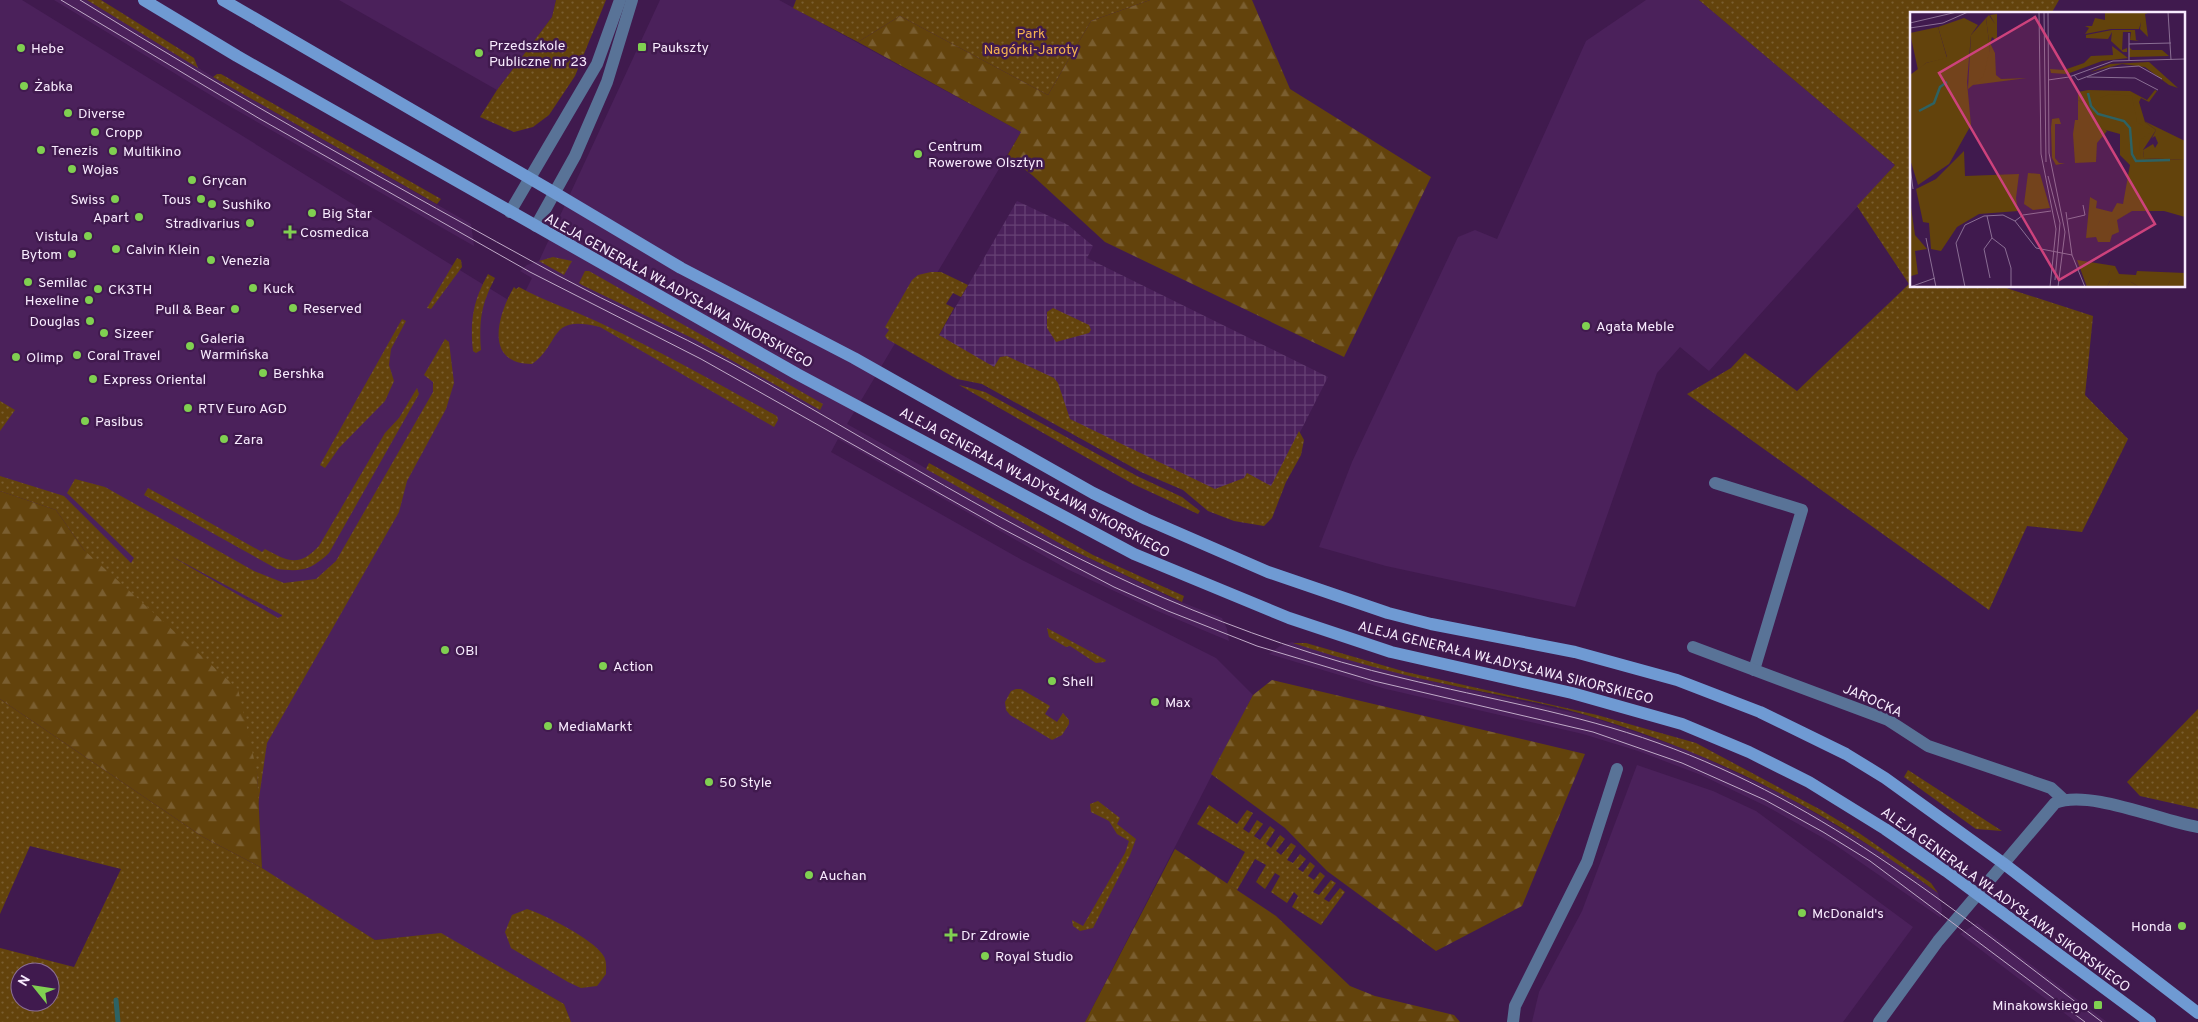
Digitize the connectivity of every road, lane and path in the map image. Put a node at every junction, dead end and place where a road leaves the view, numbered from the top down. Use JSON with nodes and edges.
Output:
{"nodes":[{"id":1,"x":144,"y":0,"type":"edge"},
{"id":2,"x":223,"y":0,"type":"edge"},
{"id":3,"x":620,"y":0,"type":"edge"},
{"id":4,"x":632,"y":0,"type":"edge"},
{"id":5,"x":529,"y":178,"type":"junction"},
{"id":6,"x":555,"y":192,"type":"junction"},
{"id":7,"x":510,"y":212,"type":"junction"},
{"id":8,"x":536,"y":226,"type":"junction"},
{"id":9,"x":1715,"y":482,"type":"dead end"},
{"id":10,"x":1693,"y":647,"type":"dead end"},
{"id":11,"x":1754,"y":670,"type":"junction"},
{"id":12,"x":1616,"y":770,"type":"dead end"},
{"id":13,"x":2063,"y":800,"type":"junction"},
{"id":14,"x":2198,"y":827,"type":"edge"},
{"id":15,"x":2003,"y":863,"type":"junction"},
{"id":16,"x":1979,"y":894,"type":"junction"},
{"id":17,"x":2198,"y":1013,"type":"edge"},
{"id":18,"x":1514,"y":1022,"type":"edge"},
{"id":19,"x":1878,"y":1022,"type":"edge"},
{"id":20,"x":2150,"y":1022,"type":"edge"}],
"edges":[{"from":1,"to":7,"type":"main road","name":"ALEJA GENERAŁA WŁADYSŁAWA SIKORSKIEGO"},
{"from":2,"to":5,"type":"main road","name":"ALEJA GENERAŁA WŁADYSŁAWA SIKORSKIEGO"},
{"from":3,"to":5,"type":"street"},
{"from":4,"to":6,"type":"street"},
{"from":5,"to":6,"type":"main road","name":"ALEJA GENERAŁA WŁADYSŁAWA SIKORSKIEGO"},
{"from":5,"to":7,"type":"street"},
{"from":6,"to":8,"type":"street"},
{"from":6,"to":15,"type":"main road","name":"ALEJA GENERAŁA WŁADYSŁAWA SIKORSKIEGO"},
{"from":7,"to":8,"type":"main road","name":"ALEJA GENERAŁA WŁADYSŁAWA SIKORSKIEGO"},
{"from":8,"to":16,"type":"main road","name":"ALEJA GENERAŁA WŁADYSŁAWA SIKORSKIEGO"},
{"from":9,"to":11,"type":"street"},
{"from":10,"to":11,"type":"street","name":"JAROCKA"},
{"from":11,"to":13,"type":"street","name":"JAROCKA"},
{"from":12,"to":18,"type":"street"},
{"from":13,"to":14,"type":"street"},
{"from":13,"to":15,"type":"street"},
{"from":15,"to":16,"type":"street"},
{"from":15,"to":17,"type":"main road","name":"ALEJA GENERAŁA WŁADYSŁAWA SIKORSKIEGO"},
{"from":16,"to":19,"type":"street"},
{"from":16,"to":20,"type":"main road","name":"ALEJA GENERAŁA WŁADYSŁAWA SIKORSKIEGO"}]}
